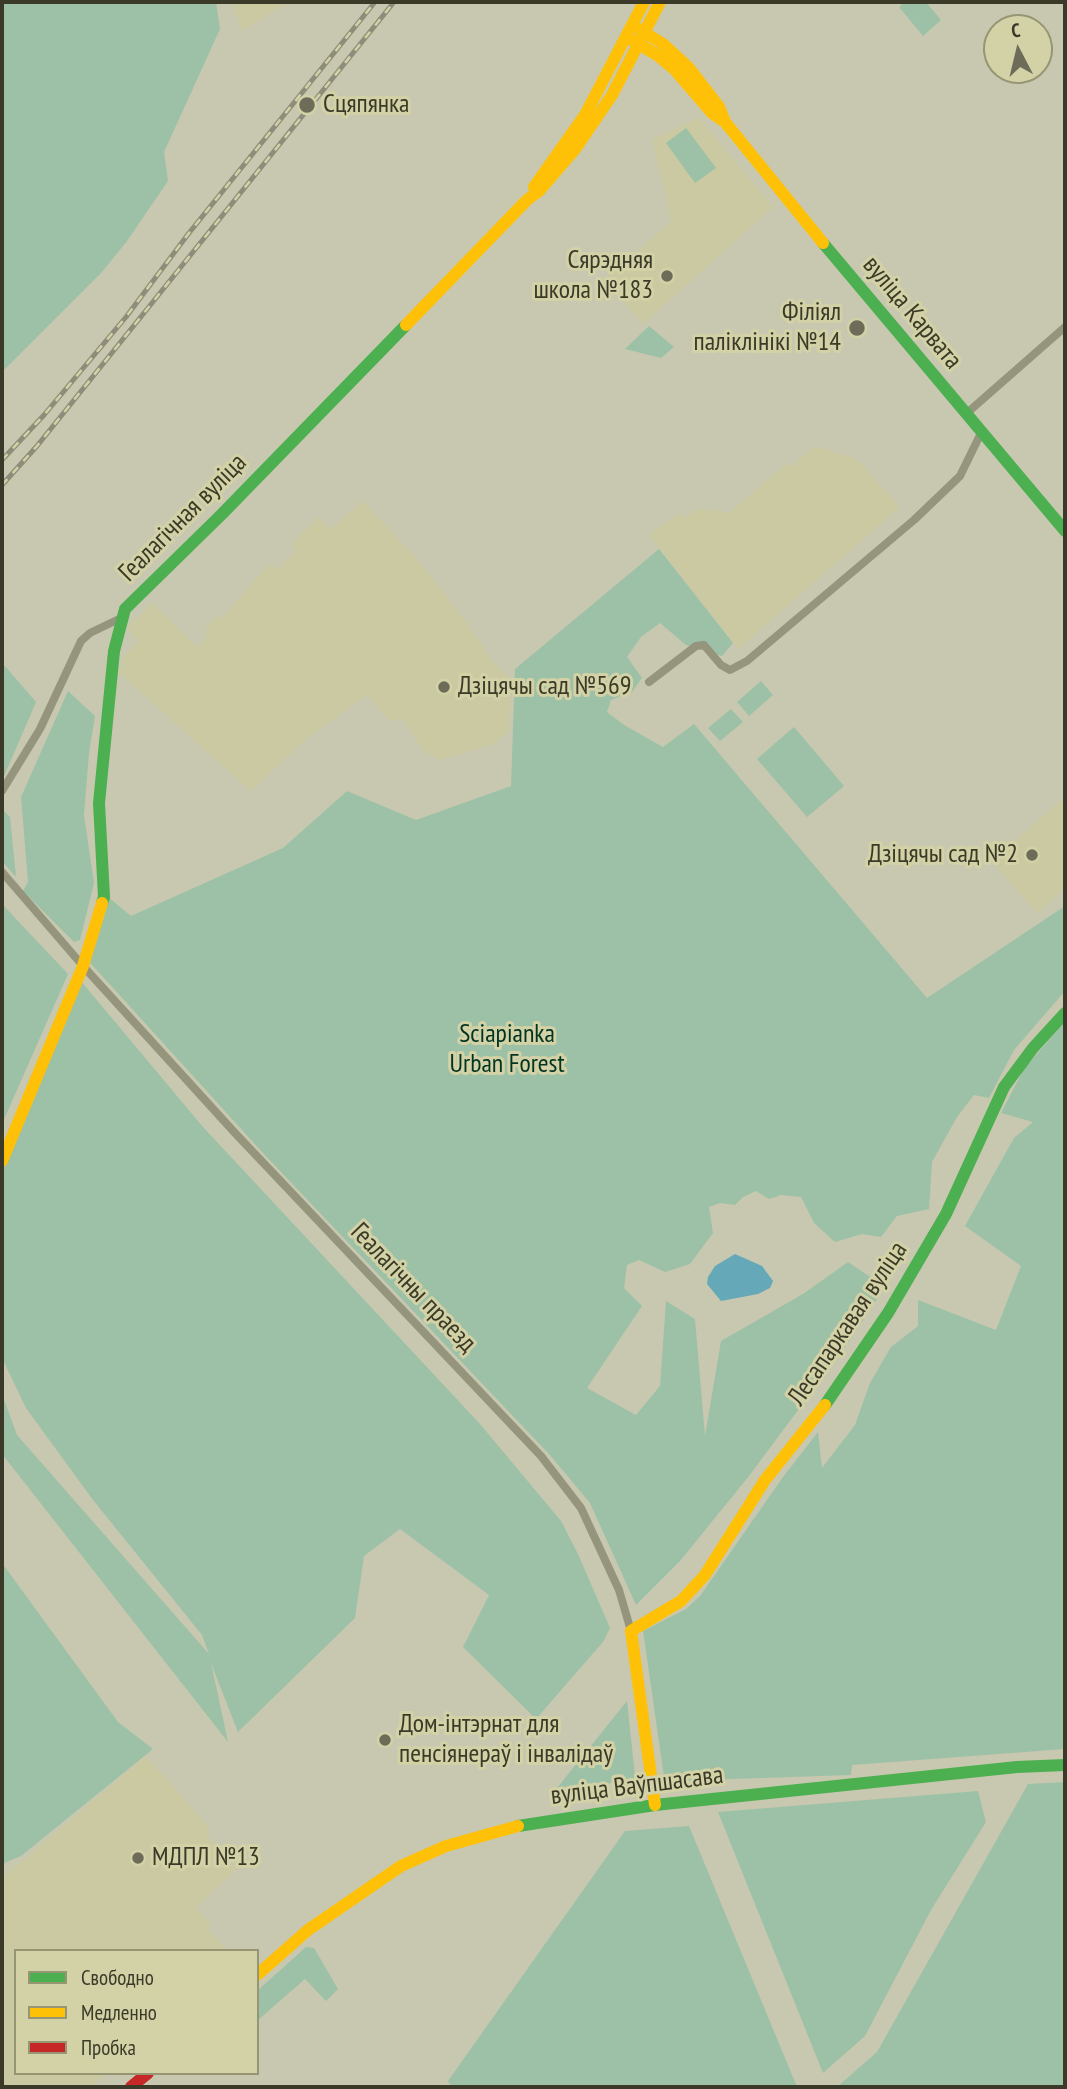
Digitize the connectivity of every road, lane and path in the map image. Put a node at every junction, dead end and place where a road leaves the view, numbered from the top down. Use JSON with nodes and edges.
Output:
{"nodes":[{"id":1,"x":644,"y":2,"type":"edge"},
{"id":2,"x":660,"y":2,"type":"edge"},
{"id":3,"x":630,"y":31,"type":"junction"},
{"id":4,"x":642,"y":39,"type":"junction"},
{"id":5,"x":527,"y":200,"type":"junction"},
{"id":6,"x":1065,"y":327,"type":"edge"},
{"id":7,"x":967,"y":414,"type":"junction"},
{"id":8,"x":982,"y":431,"type":"junction"},
{"id":9,"x":1065,"y":531,"type":"edge"},
{"id":10,"x":121,"y":618,"type":"junction"},
{"id":11,"x":649,"y":682,"type":"dead end"},
{"id":12,"x":2,"y":791,"type":"edge"},
{"id":13,"x":2,"y":872,"type":"edge"},
{"id":14,"x":83,"y":965,"type":"junction"},
{"id":15,"x":1065,"y":1013,"type":"edge"},
{"id":16,"x":2,"y":1161,"type":"edge"},
{"id":17,"x":631,"y":1631,"type":"junction"},
{"id":18,"x":1065,"y":1765,"type":"edge"},
{"id":19,"x":655,"y":1805,"type":"junction"},
{"id":20,"x":259,"y":1973,"type":"edge"},
{"id":21,"x":146,"y":2075,"type":"edge"},
{"id":22,"x":131,"y":2087,"type":"edge"}],
"edges":[{"from":1,"to":3,"type":"street","name":"Геалагічная вуліца"},
{"from":2,"to":4,"type":"street","name":"Геалагічная вуліца"},
{"from":3,"to":4,"type":"street","name":"вуліца Карвата"},
{"from":3,"to":5,"type":"street","name":"Геалагічная вуліца"},
{"from":4,"to":5,"type":"street","name":"Геалагічная вуліца"},
{"from":4,"to":7,"type":"street","name":"вуліца Карвата"},
{"from":5,"to":10,"type":"street","name":"Геалагічная вуліца"},
{"from":6,"to":7,"type":"street"},
{"from":7,"to":8,"type":"street","name":"вуліца Карвата"},
{"from":8,"to":9,"type":"street","name":"вуліца Карвата"},
{"from":8,"to":11,"type":"street"},
{"from":10,"to":12,"type":"street"},
{"from":10,"to":14,"type":"street","name":"Геалагічная вуліца"},
{"from":13,"to":14,"type":"street","name":"Геалагічны праезд"},
{"from":14,"to":16,"type":"street","name":"Геалагічная вуліца"},
{"from":14,"to":17,"type":"street","name":"Геалагічны праезд"},
{"from":15,"to":17,"type":"street","name":"Лесапаркавая вуліца"},
{"from":17,"to":19,"type":"street","name":"Геалагічны праезд"},
{"from":18,"to":19,"type":"street","name":"вуліца Ваўпшасава"},
{"from":19,"to":20,"type":"street","name":"вуліца Ваўпшасава"},
{"from":21,"to":22,"type":"street"}]}
